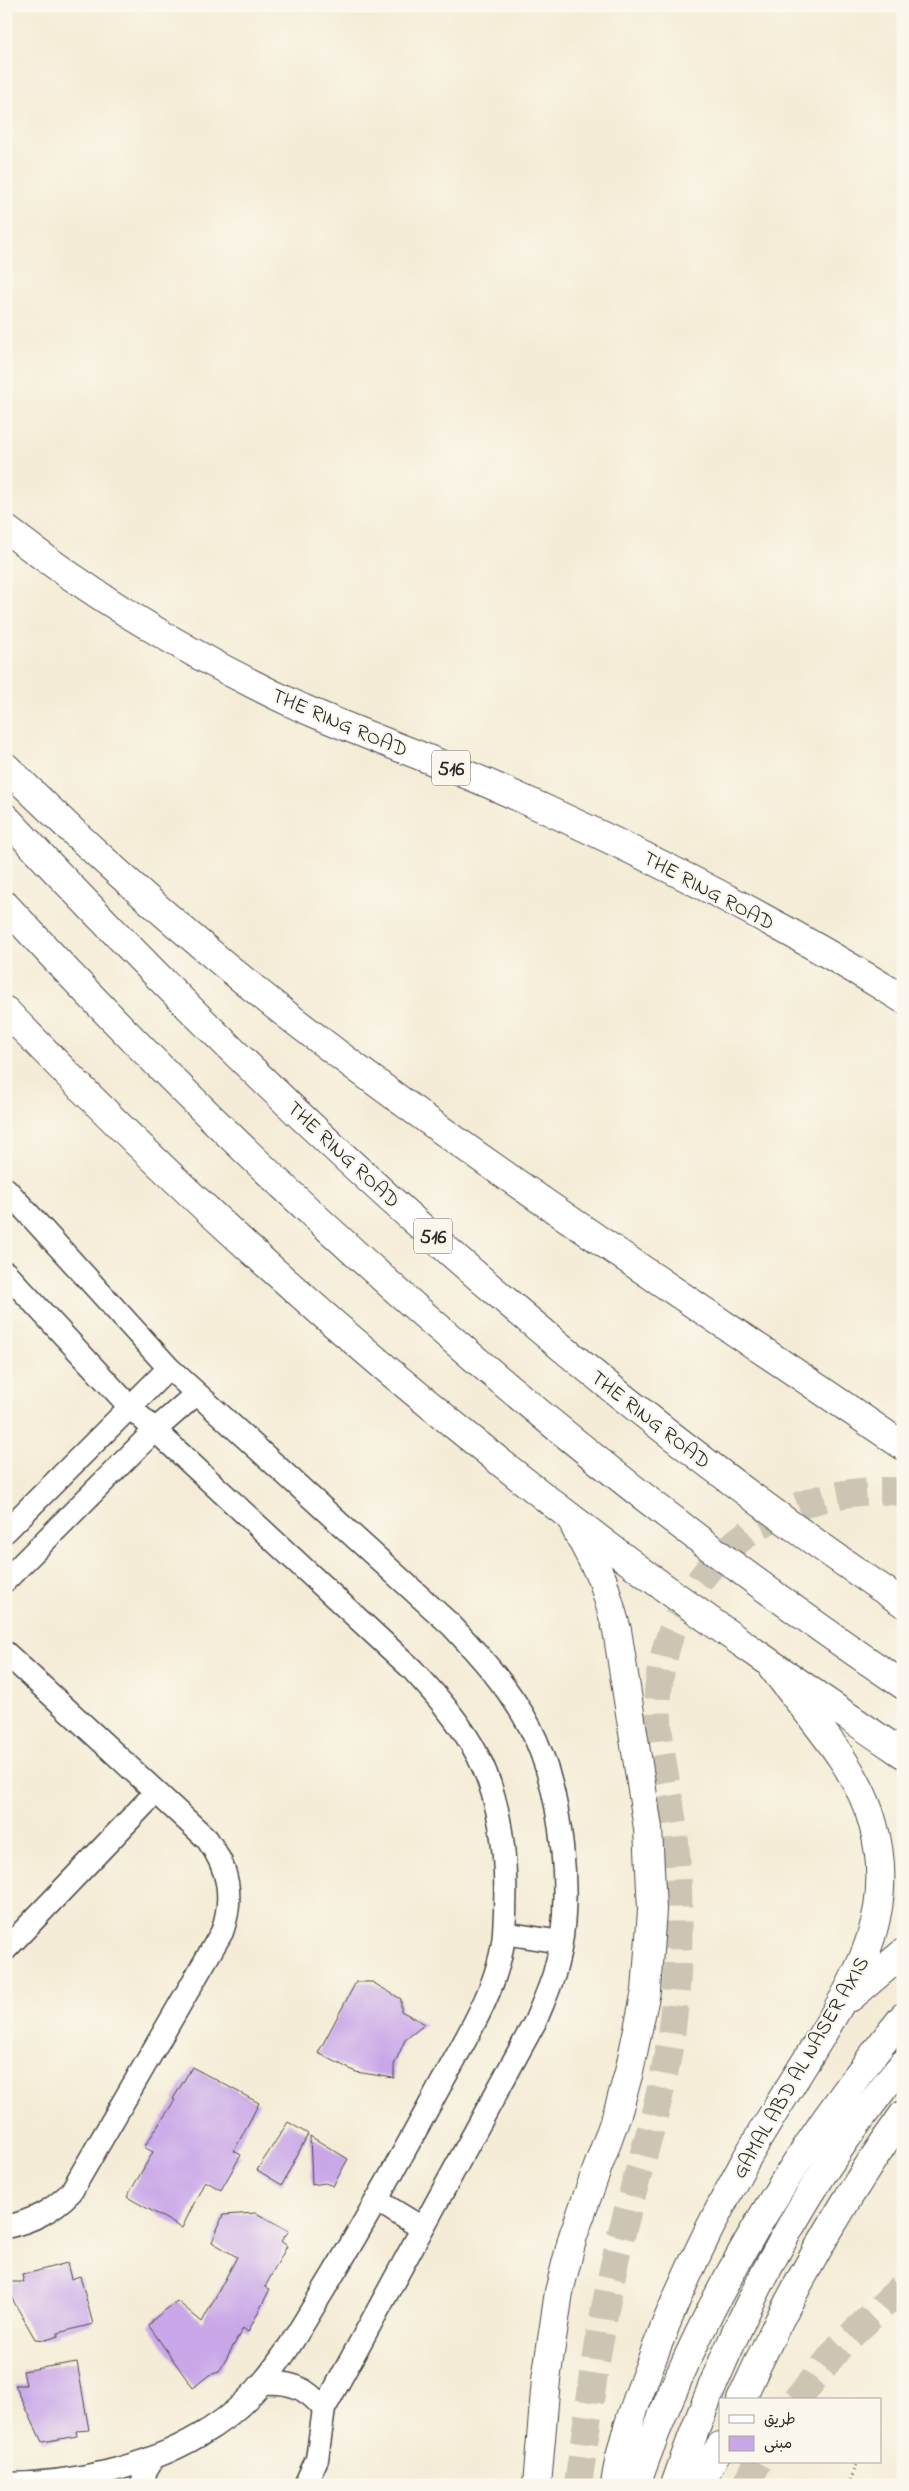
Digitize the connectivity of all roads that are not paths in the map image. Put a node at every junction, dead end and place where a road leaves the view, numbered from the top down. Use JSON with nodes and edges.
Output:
{"nodes":[{"id":1,"x":6,"y":529,"type":"edge"},
{"id":2,"x":6,"y":767,"type":"edge"},
{"id":3,"x":6,"y":818,"type":"edge"},
{"id":4,"x":6,"y":906,"type":"edge"},
{"id":5,"x":903,"y":999,"type":"edge"},
{"id":6,"x":6,"y":1011,"type":"edge"},
{"id":7,"x":6,"y":1189,"type":"edge"},
{"id":8,"x":6,"y":1273,"type":"edge"},
{"id":9,"x":169,"y":1368,"type":"junction"},
{"id":10,"x":196,"y":1394,"type":"junction"},
{"id":11,"x":130,"y":1407,"type":"junction"},
{"id":12,"x":155,"y":1430,"type":"junction"},
{"id":13,"x":903,"y":1446,"type":"edge"},
{"id":14,"x":566,"y":1514,"type":"junction"},
{"id":15,"x":6,"y":1531,"type":"edge"},
{"id":16,"x":6,"y":1580,"type":"edge"},
{"id":17,"x":903,"y":1603,"type":"edge"},
{"id":18,"x":6,"y":1653,"type":"edge"},
{"id":19,"x":768,"y":1662,"type":"junction"},
{"id":20,"x":903,"y":1685,"type":"edge"},
{"id":21,"x":903,"y":1754,"type":"edge"},
{"id":22,"x":155,"y":1793,"type":"junction"},
{"id":23,"x":504,"y":1933,"type":"junction"},
{"id":24,"x":560,"y":1942,"type":"junction"},
{"id":25,"x":6,"y":1950,"type":"edge"},
{"id":26,"x":903,"y":1953,"type":"edge"},
{"id":27,"x":839,"y":2007,"type":"junction"},
{"id":28,"x":903,"y":2017,"type":"edge"},
{"id":29,"x":903,"y":2064,"type":"edge"},
{"id":30,"x":903,"y":2115,"type":"edge"},
{"id":31,"x":378,"y":2201,"type":"junction"},
{"id":32,"x":6,"y":2226,"type":"edge"},
{"id":33,"x":422,"y":2228,"type":"junction"},
{"id":34,"x":262,"y":2383,"type":"junction"},
{"id":35,"x":743,"y":2398,"type":"edge"},
{"id":36,"x":324,"y":2409,"type":"junction"},
{"id":37,"x":719,"y":2448,"type":"edge"},
{"id":38,"x":153,"y":2458,"type":"junction"},
{"id":39,"x":317,"y":2459,"type":"junction"},
{"id":40,"x":6,"y":2484,"type":"edge"},
{"id":41,"x":142,"y":2485,"type":"edge"},
{"id":42,"x":305,"y":2485,"type":"edge"},
{"id":43,"x":320,"y":2485,"type":"edge"},
{"id":44,"x":537,"y":2485,"type":"edge"},
{"id":45,"x":615,"y":2485,"type":"edge"},
{"id":46,"x":636,"y":2485,"type":"edge"},
{"id":47,"x":675,"y":2485,"type":"edge"},
{"id":48,"x":699,"y":2485,"type":"edge"}],
"edges":[{"from":1,"to":5,"type":"main road","name":"THE RING ROAD","number":"516"},
{"from":2,"to":13,"type":"main road"},
{"from":3,"to":17,"type":"main road","name":"THE RING ROAD","number":"516"},
{"from":4,"to":20,"type":"main road"},
{"from":6,"to":14,"type":"main road"},
{"from":7,"to":9,"type":"street"},
{"from":8,"to":11,"type":"street"},
{"from":9,"to":10,"type":"street"},
{"from":9,"to":11,"type":"street"},
{"from":10,"to":12,"type":"street"},
{"from":10,"to":24,"type":"street"},
{"from":11,"to":12,"type":"street"},
{"from":11,"to":15,"type":"street"},
{"from":12,"to":16,"type":"street"},
{"from":12,"to":23,"type":"street"},
{"from":14,"to":19,"type":"main road"},
{"from":14,"to":44,"type":"main road"},
{"from":18,"to":22,"type":"street"},
{"from":19,"to":21,"type":"main road"},
{"from":19,"to":27,"type":"main road","name":"GAMAL ABD AL NASER AXIS"},
{"from":22,"to":25,"type":"street"},
{"from":22,"to":32,"type":"street"},
{"from":23,"to":24,"type":"street"},
{"from":23,"to":31,"type":"street"},
{"from":24,"to":33,"type":"street"},
{"from":26,"to":27,"type":"main road"},
{"from":27,"to":45,"type":"main road","name":"GAMAL ABD AL NASER AXIS"},
{"from":28,"to":46,"type":"main road"},
{"from":29,"to":47,"type":"main road"},
{"from":30,"to":35,"type":"main road"},
{"from":31,"to":33,"type":"street"},
{"from":31,"to":34,"type":"street"},
{"from":33,"to":36,"type":"street"},
{"from":34,"to":36,"type":"street"},
{"from":34,"to":38,"type":"street"},
{"from":36,"to":39,"type":"street"},
{"from":37,"to":48,"type":"main road"},
{"from":38,"to":40,"type":"street"},
{"from":38,"to":41,"type":"street"},
{"from":39,"to":42,"type":"street"},
{"from":39,"to":43,"type":"street"}]}
